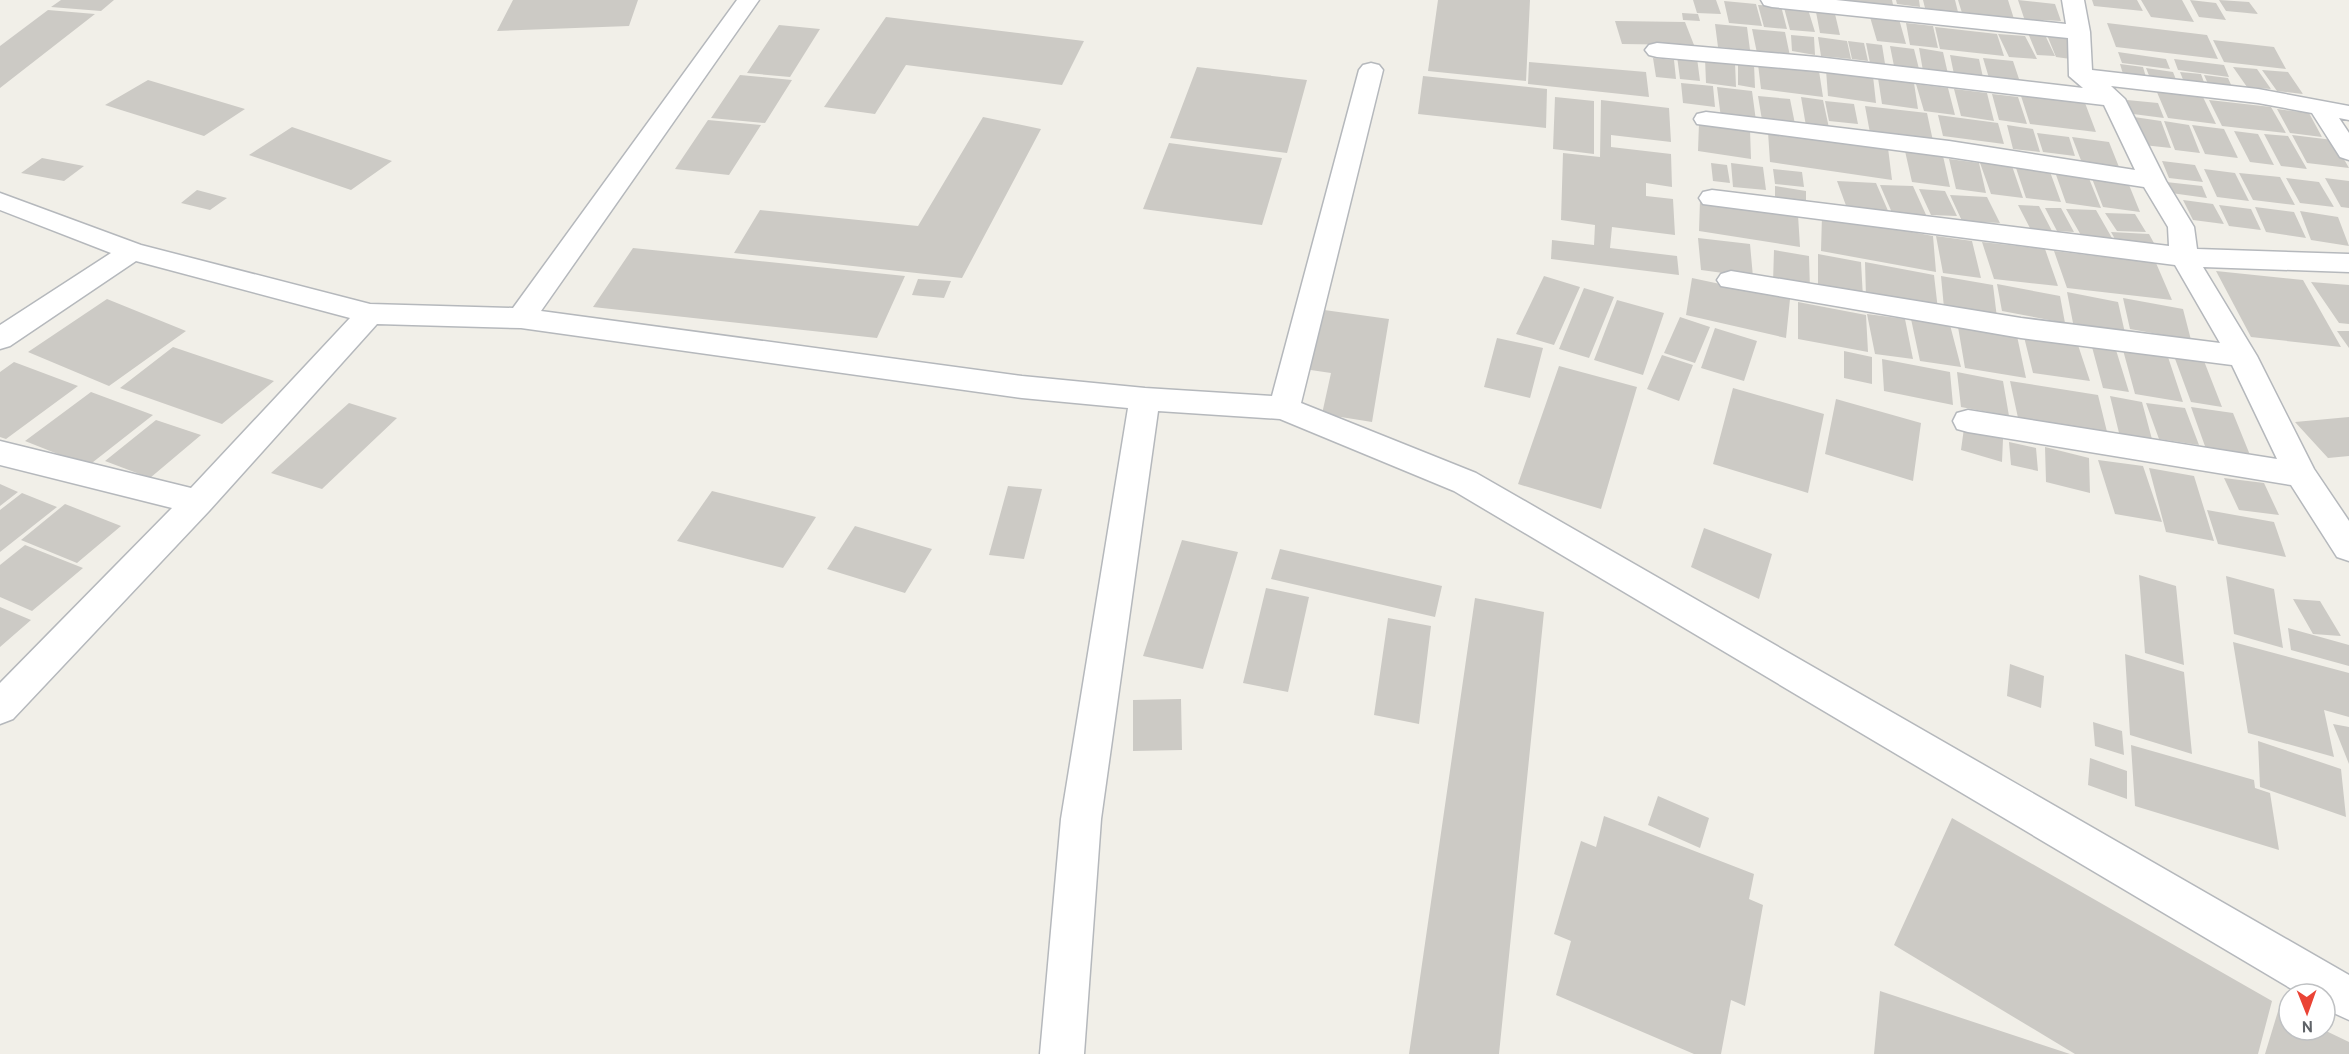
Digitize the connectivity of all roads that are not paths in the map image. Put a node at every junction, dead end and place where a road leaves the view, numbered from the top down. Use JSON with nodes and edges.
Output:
{"nodes":[{"id":1,"x":748,"y":0,"type":"edge"},
{"id":2,"x":1772,"y":0,"type":"edge"},
{"id":3,"x":2073,"y":0,"type":"edge"},
{"id":4,"x":2079,"y":32,"type":"junction"},
{"id":5,"x":1657,"y":50,"type":"dead end"},
{"id":6,"x":1371,"y":70,"type":"dead end"},
{"id":7,"x":2081,"y":76,"type":"junction"},
{"id":8,"x":2113,"y":99,"type":"junction"},
{"id":9,"x":2321,"y":109,"type":"junction"},
{"id":10,"x":2349,"y":113,"type":"edge"},
{"id":11,"x":1706,"y":119,"type":"dead end"},
{"id":12,"x":2349,"y":152,"type":"edge"},
{"id":13,"x":2154,"y":181,"type":"junction"},
{"id":14,"x":1712,"y":198,"type":"dead end"},
{"id":15,"x":0,"y":201,"type":"edge"},
{"id":16,"x":132,"y":251,"type":"junction"},
{"id":17,"x":2184,"y":257,"type":"junction"},
{"id":18,"x":2349,"y":263,"type":"edge"},
{"id":19,"x":1731,"y":280,"type":"dead end"},
{"id":20,"x":370,"y":314,"type":"junction"},
{"id":21,"x":522,"y":318,"type":"junction"},
{"id":22,"x":0,"y":339,"type":"edge"},
{"id":23,"x":2242,"y":356,"type":"junction"},
{"id":24,"x":1145,"y":399,"type":"junction"},
{"id":25,"x":1284,"y":408,"type":"junction"},
{"id":26,"x":1968,"y":421,"type":"dead end"},
{"id":27,"x":0,"y":453,"type":"edge"},
{"id":28,"x":2301,"y":476,"type":"junction"},
{"id":29,"x":198,"y":502,"type":"junction"},
{"id":30,"x":2349,"y":548,"type":"edge"},
{"id":31,"x":0,"y":708,"type":"edge"},
{"id":32,"x":2345,"y":1002,"type":"edge"},
{"id":33,"x":1062,"y":1054,"type":"edge"}],
"edges":[{"from":1,"to":21,"type":"street"},
{"from":2,"to":4,"type":"street"},
{"from":3,"to":4,"type":"street"},
{"from":4,"to":7,"type":"street"},
{"from":5,"to":8,"type":"street"},
{"from":6,"to":25,"type":"street"},
{"from":7,"to":8,"type":"street"},
{"from":7,"to":9,"type":"street"},
{"from":8,"to":13,"type":"street"},
{"from":9,"to":10,"type":"street"},
{"from":9,"to":12,"type":"street"},
{"from":11,"to":13,"type":"street"},
{"from":13,"to":17,"type":"street"},
{"from":14,"to":17,"type":"street"},
{"from":15,"to":16,"type":"street"},
{"from":16,"to":20,"type":"street"},
{"from":16,"to":22,"type":"street"},
{"from":17,"to":18,"type":"street"},
{"from":17,"to":23,"type":"street"},
{"from":19,"to":23,"type":"street"},
{"from":20,"to":21,"type":"street"},
{"from":20,"to":29,"type":"street"},
{"from":21,"to":24,"type":"street"},
{"from":23,"to":28,"type":"street"},
{"from":24,"to":25,"type":"street"},
{"from":24,"to":33,"type":"street"},
{"from":25,"to":32,"type":"street"},
{"from":26,"to":28,"type":"street"},
{"from":27,"to":29,"type":"street"},
{"from":28,"to":30,"type":"street"},
{"from":29,"to":31,"type":"street"}]}
